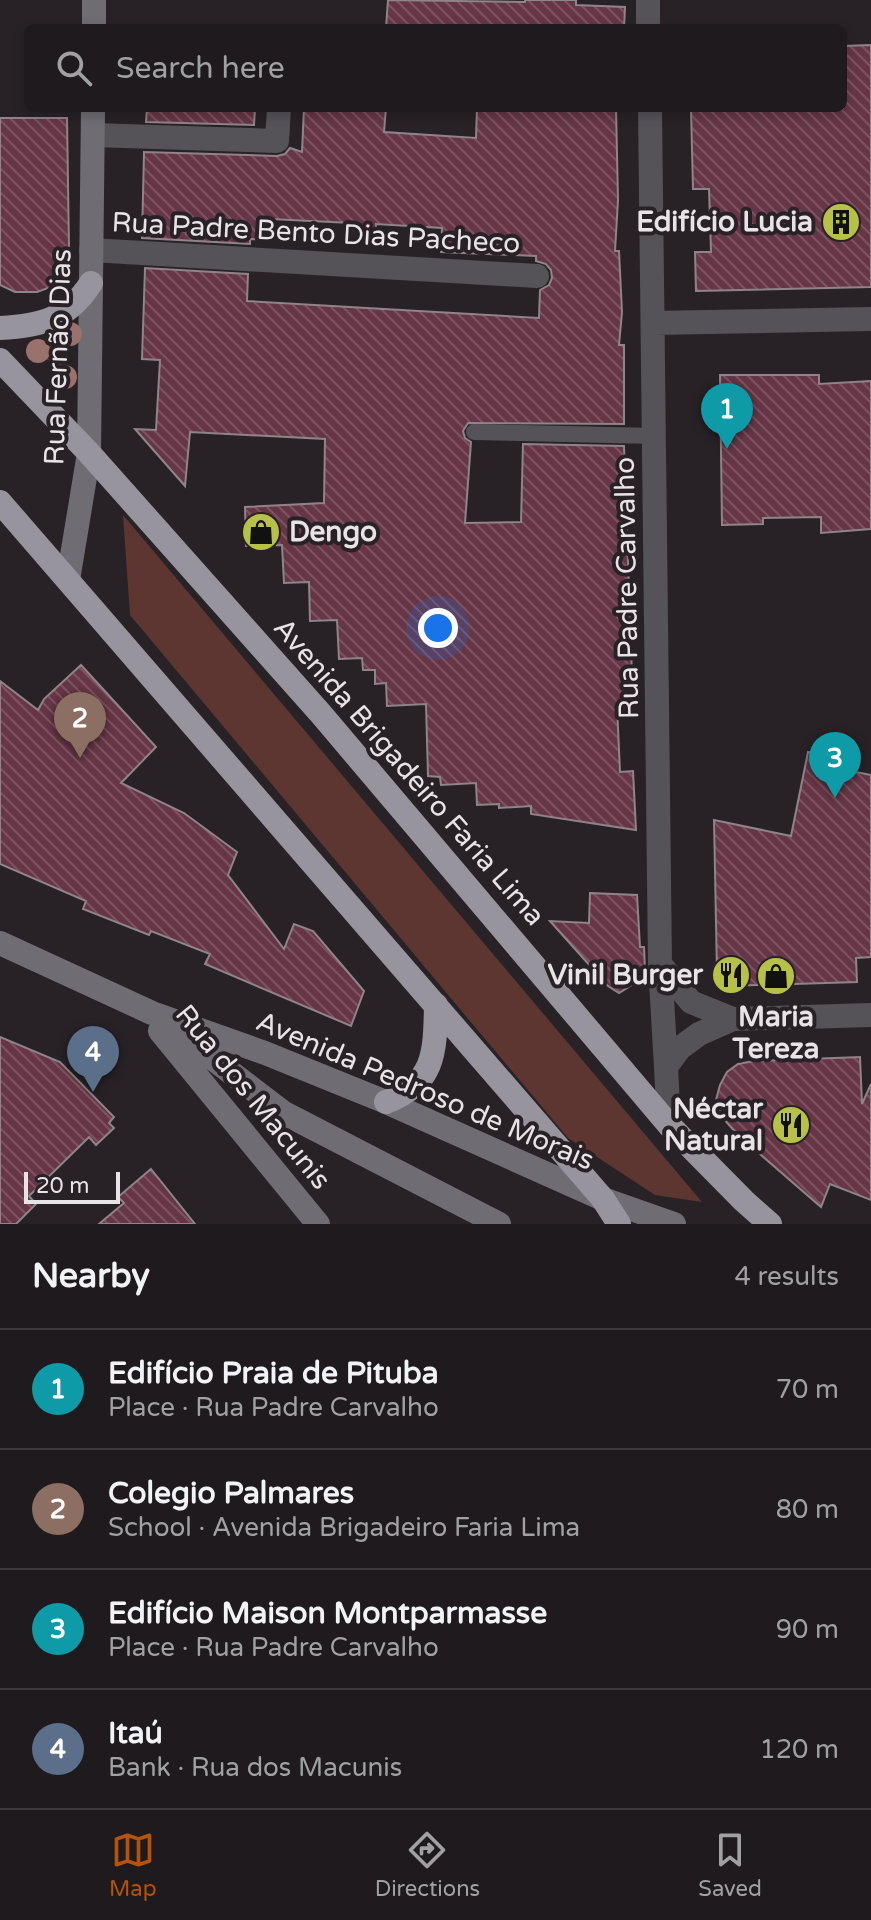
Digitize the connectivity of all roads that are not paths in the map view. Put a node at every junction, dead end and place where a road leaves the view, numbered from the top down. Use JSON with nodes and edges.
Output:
{"nodes":[{"id":1,"x":94,"y":0,"type":"edge"},
{"id":2,"x":648,"y":0,"type":"edge"},
{"id":3,"x":94,"y":24,"type":"edge"},
{"id":4,"x":648,"y":24,"type":"edge"},
{"id":5,"x":93,"y":112,"type":"edge"},
{"id":6,"x":279,"y":112,"type":"edge"},
{"id":7,"x":650,"y":112,"type":"edge"},
{"id":8,"x":93,"y":135,"type":"junction"},
{"id":9,"x":91,"y":250,"type":"junction"},
{"id":10,"x":537,"y":276,"type":"dead end"},
{"id":11,"x":91,"y":283,"type":"junction"},
{"id":12,"x":871,"y":319,"type":"edge"},
{"id":13,"x":653,"y":323,"type":"junction"},
{"id":14,"x":0,"y":328,"type":"edge"},
{"id":15,"x":0,"y":360,"type":"edge"},
{"id":16,"x":474,"y":432,"type":"dead end"},
{"id":17,"x":655,"y":436,"type":"junction"},
{"id":18,"x":89,"y":453,"type":"junction"},
{"id":19,"x":0,"y":502,"type":"edge"},
{"id":20,"x":68,"y":580,"type":"junction"},
{"id":21,"x":0,"y":943,"type":"edge"},
{"id":22,"x":660,"y":964,"type":"junction"},
{"id":23,"x":436,"y":1005,"type":"junction"},
{"id":24,"x":147,"y":1010,"type":"junction"},
{"id":25,"x":871,"y":1015,"type":"edge"},
{"id":26,"x":733,"y":1019,"type":"junction"},
{"id":27,"x":666,"y":1067,"type":"junction"},
{"id":28,"x":386,"y":1102,"type":"junction"},
{"id":29,"x":669,"y":1125,"type":"junction"},
{"id":30,"x":603,"y":1199,"type":"junction"},
{"id":31,"x":318,"y":1224,"type":"edge"},
{"id":32,"x":499,"y":1224,"type":"edge"},
{"id":33,"x":619,"y":1224,"type":"edge"},
{"id":34,"x":674,"y":1224,"type":"edge"},
{"id":35,"x":770,"y":1224,"type":"edge"}],
"edges":[{"from":1,"to":3,"type":"main road"},
{"from":2,"to":4,"type":"street"},
{"from":5,"to":8,"type":"main road","name":"Rua Fernão Dias"},
{"from":6,"to":8,"type":"street"},
{"from":7,"to":13,"type":"street","name":"Rua Padre Carvalho"},
{"from":8,"to":9,"type":"main road","name":"Rua Fernão Dias"},
{"from":9,"to":10,"type":"street","name":"Rua Padre Bento Dias Pacheco"},
{"from":9,"to":11,"type":"main road","name":"Rua Fernão Dias"},
{"from":11,"to":14,"type":"highway"},
{"from":11,"to":18,"type":"main road","name":"Rua Fernão Dias"},
{"from":12,"to":13,"type":"street"},
{"from":13,"to":17,"type":"street","name":"Rua Padre Carvalho"},
{"from":15,"to":18,"type":"highway","name":"Avenida Brigadeiro Faria Lima"},
{"from":16,"to":17,"type":"lane"},
{"from":17,"to":22,"type":"street","name":"Rua Padre Carvalho"},
{"from":18,"to":20,"type":"main road","name":"Rua Fernão Dias"},
{"from":18,"to":29,"type":"highway","name":"Avenida Brigadeiro Faria Lima"},
{"from":19,"to":20,"type":"highway"},
{"from":20,"to":23,"type":"highway"},
{"from":21,"to":24,"type":"main road","name":"Avenida Pedroso de Morais"},
{"from":22,"to":26,"type":"street"},
{"from":22,"to":27,"type":"street","name":"Rua Padre Carvalho"},
{"from":23,"to":28,"type":"highway"},
{"from":23,"to":30,"type":"highway"},
{"from":24,"to":28,"type":"main road","name":"Avenida Pedroso de Morais"},
{"from":24,"to":31,"type":"main road","name":"Rua dos Macunis"},
{"from":24,"to":32,"type":"main road","name":"Avenida Pedroso de Morais"},
{"from":25,"to":26,"type":"street"},
{"from":26,"to":27,"type":"street"},
{"from":27,"to":29,"type":"street","name":"Rua Padre Carvalho"},
{"from":28,"to":30,"type":"main road","name":"Avenida Pedroso de Morais"},
{"from":29,"to":35,"type":"highway","name":"Avenida Brigadeiro Faria Lima"},
{"from":30,"to":33,"type":"highway"},
{"from":30,"to":34,"type":"main road","name":"Avenida Pedroso de Morais"}]}
